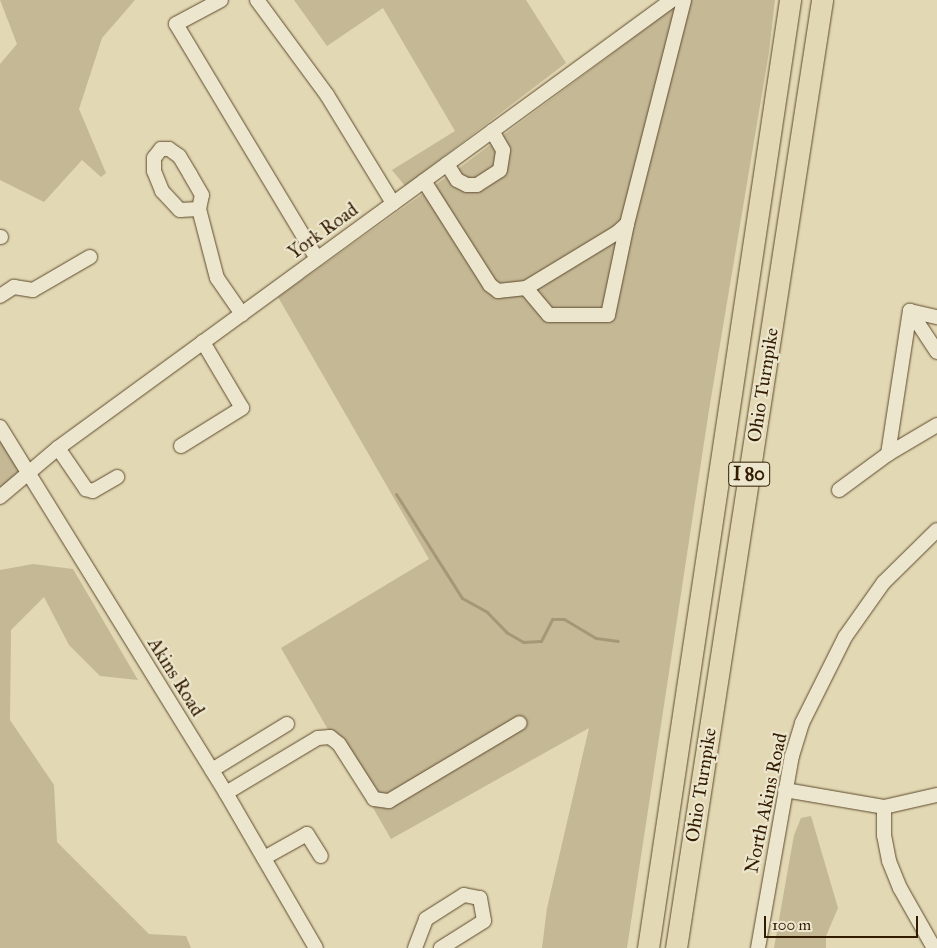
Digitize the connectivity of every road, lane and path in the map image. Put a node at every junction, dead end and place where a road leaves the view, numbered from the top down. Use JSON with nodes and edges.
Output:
{"nodes":[{"id":1,"x":221,"y":0,"type":"edge"},
{"id":2,"x":257,"y":0,"type":"edge"},
{"id":3,"x":684,"y":0,"type":"edge"},
{"id":4,"x":790,"y":0,"type":"edge"},
{"id":5,"x":822,"y":0,"type":"edge"},
{"id":6,"x":663,"y":3,"type":"edge"},
{"id":7,"x":492,"y":132,"type":"junction"},
{"id":8,"x":447,"y":164,"type":"junction"},
{"id":9,"x":424,"y":181,"type":"junction"},
{"id":10,"x":393,"y":204,"type":"junction"},
{"id":11,"x":199,"y":209,"type":"dead end"},
{"id":12,"x":627,"y":224,"type":"junction"},
{"id":13,"x":90,"y":257,"type":"dead end"},
{"id":14,"x":317,"y":259,"type":"junction"},
{"id":15,"x":526,"y":288,"type":"junction"},
{"id":16,"x":0,"y":296,"type":"edge"},
{"id":17,"x":910,"y":312,"type":"junction"},
{"id":18,"x":242,"y":314,"type":"junction"},
{"id":19,"x":937,"y":317,"type":"edge"},
{"id":20,"x":203,"y":342,"type":"junction"},
{"id":21,"x":937,"y":352,"type":"edge"},
{"id":22,"x":937,"y":425,"type":"edge"},
{"id":23,"x":0,"y":427,"type":"edge"},
{"id":24,"x":181,"y":446,"type":"dead end"},
{"id":25,"x":58,"y":448,"type":"junction"},
{"id":26,"x":888,"y":454,"type":"junction"},
{"id":27,"x":28,"y":471,"type":"junction"},
{"id":28,"x":118,"y":477,"type":"dead end"},
{"id":29,"x":840,"y":490,"type":"dead end"},
{"id":30,"x":0,"y":497,"type":"edge"},
{"id":31,"x":937,"y":530,"type":"edge"},
{"id":32,"x":520,"y":723,"type":"dead end"},
{"id":33,"x":287,"y":724,"type":"dead end"},
{"id":34,"x":212,"y":770,"type":"junction"},
{"id":35,"x":785,"y":790,"type":"junction"},
{"id":36,"x":226,"y":793,"type":"junction"},
{"id":37,"x":937,"y":795,"type":"edge"},
{"id":38,"x":884,"y":807,"type":"junction"},
{"id":39,"x":320,"y":856,"type":"dead end"},
{"id":40,"x":264,"y":858,"type":"junction"},
{"id":41,"x":316,"y":948,"type":"edge"},
{"id":42,"x":415,"y":948,"type":"edge"},
{"id":43,"x":441,"y":948,"type":"edge"},
{"id":44,"x":648,"y":948,"type":"edge"},
{"id":45,"x":676,"y":948,"type":"edge"},
{"id":46,"x":758,"y":948,"type":"edge"},
{"id":47,"x":934,"y":948,"type":"edge"}],
"edges":[{"from":1,"to":14,"type":"street"},
{"from":2,"to":10,"type":"street"},
{"from":3,"to":12,"type":"street"},
{"from":4,"to":44,"type":"highway","name":"Ohio Turnpike","number":"I 80"},
{"from":5,"to":45,"type":"highway","name":"Ohio Turnpike","number":"I 80"},
{"from":6,"to":7,"type":"street","name":"York Road"},
{"from":7,"to":8,"type":"street","name":"York Road"},
{"from":7,"to":8,"type":"street"},
{"from":8,"to":9,"type":"street","name":"York Road"},
{"from":9,"to":10,"type":"street","name":"York Road"},
{"from":9,"to":15,"type":"street"},
{"from":10,"to":14,"type":"street","name":"York Road"},
{"from":11,"to":18,"type":"street"},
{"from":12,"to":15,"type":"street"},
{"from":12,"to":15,"type":"street"},
{"from":13,"to":16,"type":"street"},
{"from":14,"to":18,"type":"street","name":"York Road"},
{"from":17,"to":19,"type":"street"},
{"from":17,"to":21,"type":"street"},
{"from":17,"to":26,"type":"street"},
{"from":18,"to":20,"type":"street","name":"York Road"},
{"from":20,"to":24,"type":"street"},
{"from":20,"to":25,"type":"street","name":"York Road"},
{"from":22,"to":26,"type":"street"},
{"from":23,"to":27,"type":"street","name":"Akins Road"},
{"from":25,"to":27,"type":"street","name":"York Road"},
{"from":25,"to":28,"type":"street"},
{"from":26,"to":29,"type":"street"},
{"from":27,"to":30,"type":"street","name":"York Road"},
{"from":27,"to":34,"type":"street","name":"Akins Road"},
{"from":31,"to":35,"type":"street","name":"North Akins Road"},
{"from":32,"to":36,"type":"street"},
{"from":33,"to":34,"type":"street"},
{"from":34,"to":36,"type":"street","name":"Akins Road"},
{"from":35,"to":38,"type":"street"},
{"from":35,"to":46,"type":"street","name":"North Akins Road"},
{"from":36,"to":40,"type":"street","name":"Akins Road"},
{"from":37,"to":38,"type":"street"},
{"from":38,"to":47,"type":"street"},
{"from":39,"to":40,"type":"street"},
{"from":40,"to":41,"type":"street","name":"Akins Road"},
{"from":42,"to":43,"type":"street"}]}
